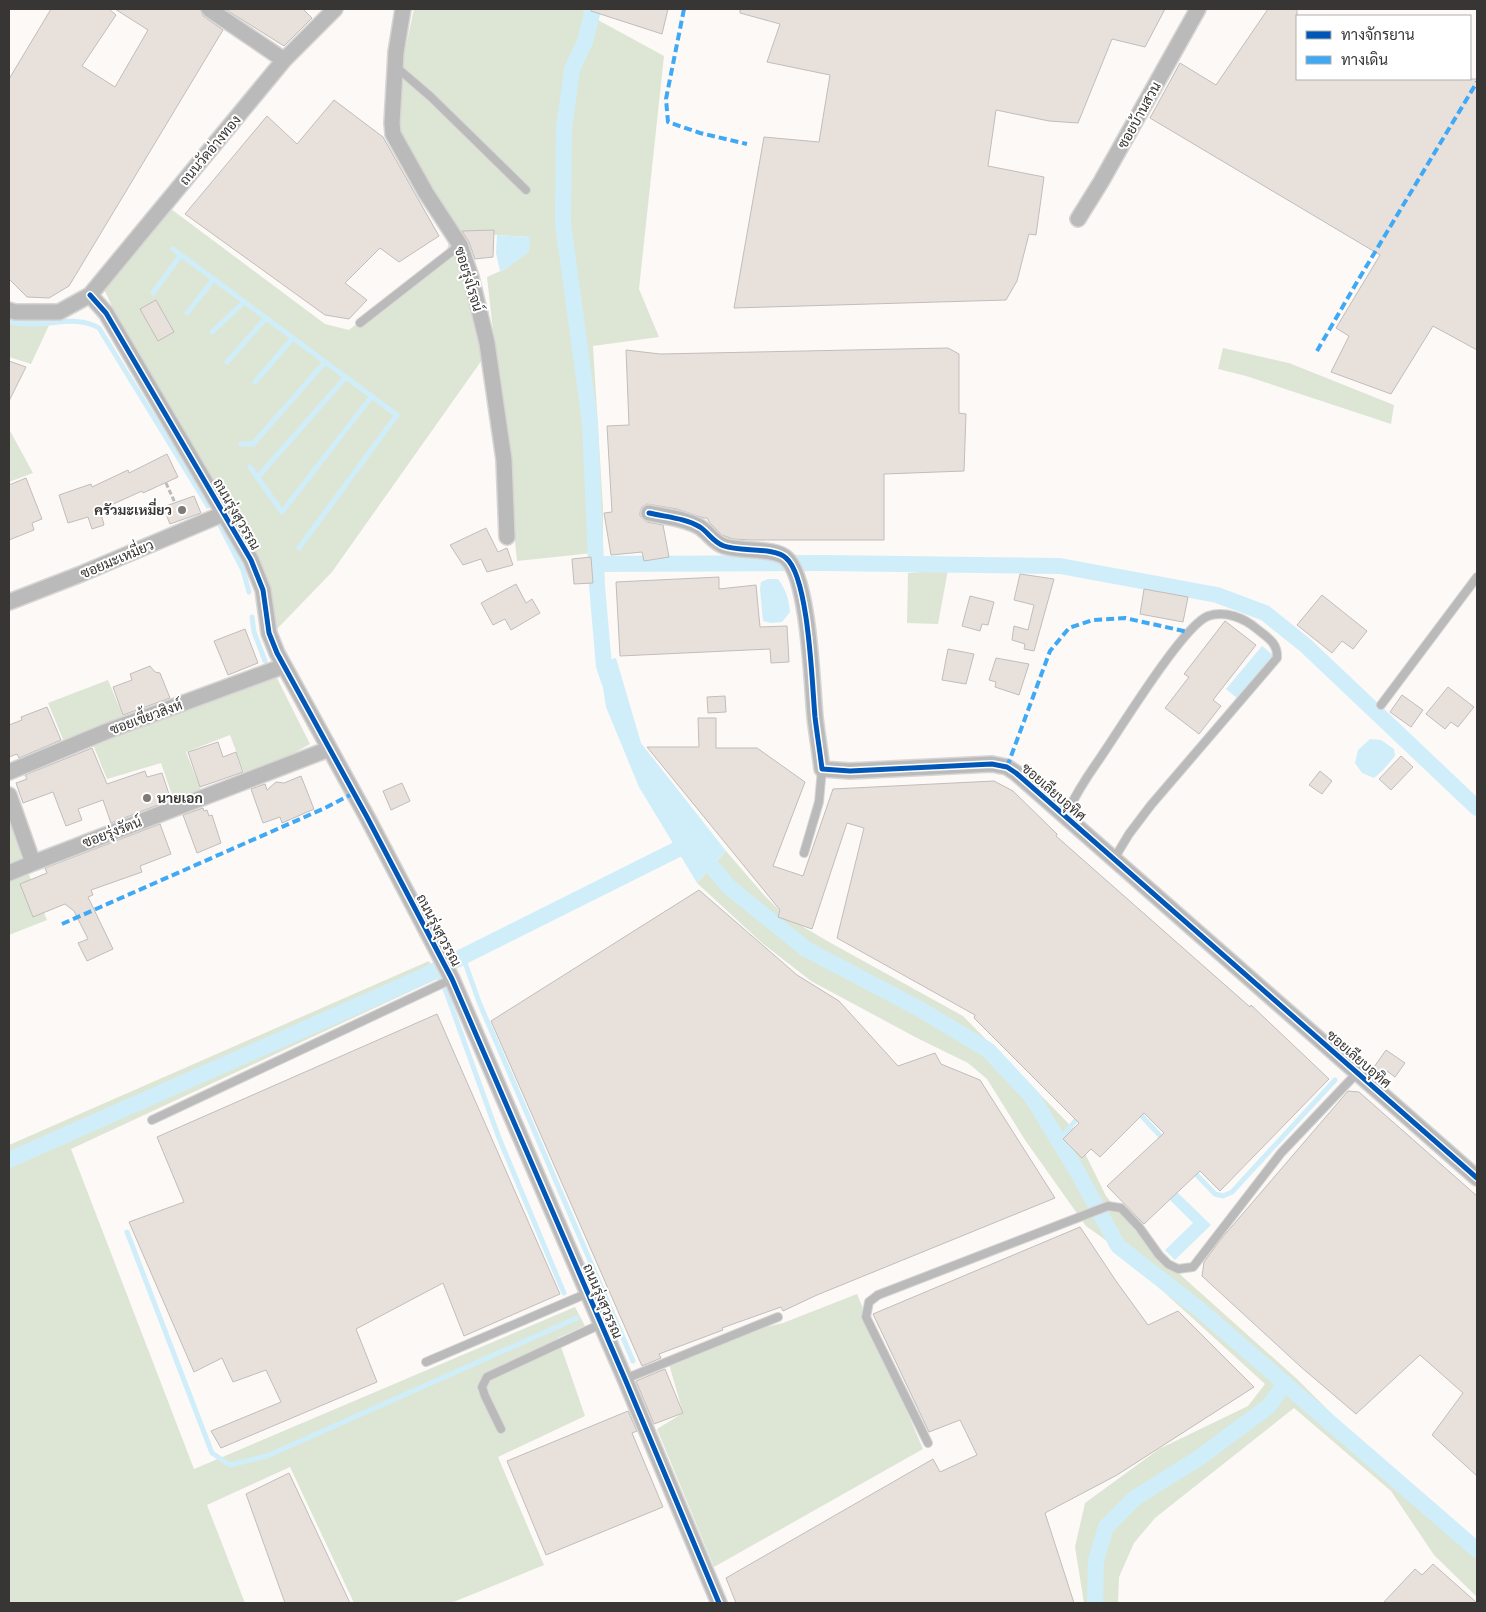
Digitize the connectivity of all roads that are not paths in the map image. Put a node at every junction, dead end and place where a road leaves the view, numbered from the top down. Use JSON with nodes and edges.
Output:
{"nodes":[{"id":1,"x":209,"y":9,"type":"edge"},
{"id":2,"x":335,"y":9,"type":"edge"},
{"id":3,"x":403,"y":9,"type":"edge"},
{"id":4,"x":1198,"y":9,"type":"edge"},
{"id":5,"x":284,"y":60,"type":"junction"},
{"id":6,"x":395,"y":66,"type":"junction"},
{"id":7,"x":526,"y":190,"type":"dead end"},
{"id":8,"x":1078,"y":219,"type":"dead end"},
{"id":9,"x":460,"y":245,"type":"junction"},
{"id":10,"x":90,"y":295,"type":"junction"},
{"id":11,"x":9,"y":310,"type":"edge"},
{"id":12,"x":360,"y":323,"type":"dead end"},
{"id":13,"x":225,"y":513,"type":"junction"},
{"id":14,"x":649,"y":513,"type":"dead end"},
{"id":15,"x":507,"y":537,"type":"dead end"},
{"id":16,"x":1477,"y":577,"type":"edge"},
{"id":17,"x":9,"y":602,"type":"edge"},
{"id":18,"x":284,"y":666,"type":"junction"},
{"id":19,"x":1381,"y":705,"type":"dead end"},
{"id":20,"x":329,"y":749,"type":"junction"},
{"id":21,"x":822,"y":770,"type":"junction"},
{"id":22,"x":9,"y":772,"type":"edge"},
{"id":23,"x":9,"y":795,"type":"edge"},
{"id":24,"x":1065,"y":816,"type":"junction"},
{"id":25,"x":804,"y":853,"type":"dead end"},
{"id":26,"x":1114,"y":859,"type":"junction"},
{"id":27,"x":32,"y":863,"type":"junction"},
{"id":28,"x":9,"y":873,"type":"edge"},
{"id":29,"x":452,"y":978,"type":"junction"},
{"id":30,"x":1357,"y":1072,"type":"junction"},
{"id":31,"x":152,"y":1120,"type":"dead end"},
{"id":32,"x":1477,"y":1178,"type":"edge"},
{"id":33,"x":588,"y":1293,"type":"junction"},
{"id":34,"x":778,"y":1317,"type":"dead end"},
{"id":35,"x":601,"y":1324,"type":"junction"},
{"id":36,"x":426,"y":1362,"type":"dead end"},
{"id":37,"x":625,"y":1379,"type":"junction"},
{"id":38,"x":501,"y":1429,"type":"dead end"},
{"id":39,"x":928,"y":1444,"type":"dead end"},
{"id":40,"x":719,"y":1603,"type":"edge"}],
"edges":[{"from":1,"to":5,"type":"street"},
{"from":2,"to":5,"type":"street","name":"ถนนวัดอ่างทอง"},
{"from":3,"to":6,"type":"street","name":"ซอยรุ่งโรจน์"},
{"from":4,"to":8,"type":"street","name":"ซอยบ้านสวน"},
{"from":5,"to":10,"type":"street","name":"ถนนวัดอ่างทอง"},
{"from":6,"to":7,"type":"lane"},
{"from":6,"to":9,"type":"street","name":"ซอยรุ่งโรจน์"},
{"from":9,"to":12,"type":"lane"},
{"from":9,"to":15,"type":"street","name":"ซอยรุ่งโรจน์"},
{"from":10,"to":11,"type":"street"},
{"from":10,"to":13,"type":"street","name":"ถนนรุ่งสุวรรณ"},
{"from":13,"to":17,"type":"street","name":"ซอยมะเหมี่ยว"},
{"from":13,"to":18,"type":"street","name":"ถนนรุ่งสุวรรณ"},
{"from":14,"to":21,"type":"street"},
{"from":16,"to":19,"type":"lane"},
{"from":18,"to":20,"type":"street","name":"ถนนรุ่งสุวรรณ"},
{"from":18,"to":22,"type":"street","name":"ซอยเขี้ยวสิงห์"},
{"from":20,"to":27,"type":"street","name":"ซอยรุ่งรัตน์"},
{"from":20,"to":29,"type":"street","name":"ถนนรุ่งสุวรรณ"},
{"from":21,"to":24,"type":"street","name":"ซอยเลียบอุทิศ"},
{"from":21,"to":25,"type":"lane"},
{"from":23,"to":27,"type":"street"},
{"from":24,"to":26,"type":"street","name":"ซอยเลียบอุทิศ"},
{"from":24,"to":26,"type":"lane"},
{"from":26,"to":30,"type":"street","name":"ซอยเลียบอุทิศ"},
{"from":27,"to":28,"type":"street","name":"ซอยรุ่งรัตน์"},
{"from":29,"to":31,"type":"lane"},
{"from":29,"to":33,"type":"street","name":"ถนนรุ่งสุวรรณ"},
{"from":30,"to":32,"type":"street","name":"ซอยเลียบอุทิศ"},
{"from":30,"to":39,"type":"lane"},
{"from":33,"to":35,"type":"street","name":"ถนนรุ่งสุวรรณ"},
{"from":33,"to":36,"type":"lane"},
{"from":34,"to":37,"type":"lane"},
{"from":35,"to":37,"type":"street","name":"ถนนรุ่งสุวรรณ"},
{"from":35,"to":38,"type":"lane"},
{"from":37,"to":40,"type":"street","name":"ถนนรุ่งสุวรรณ"}]}
